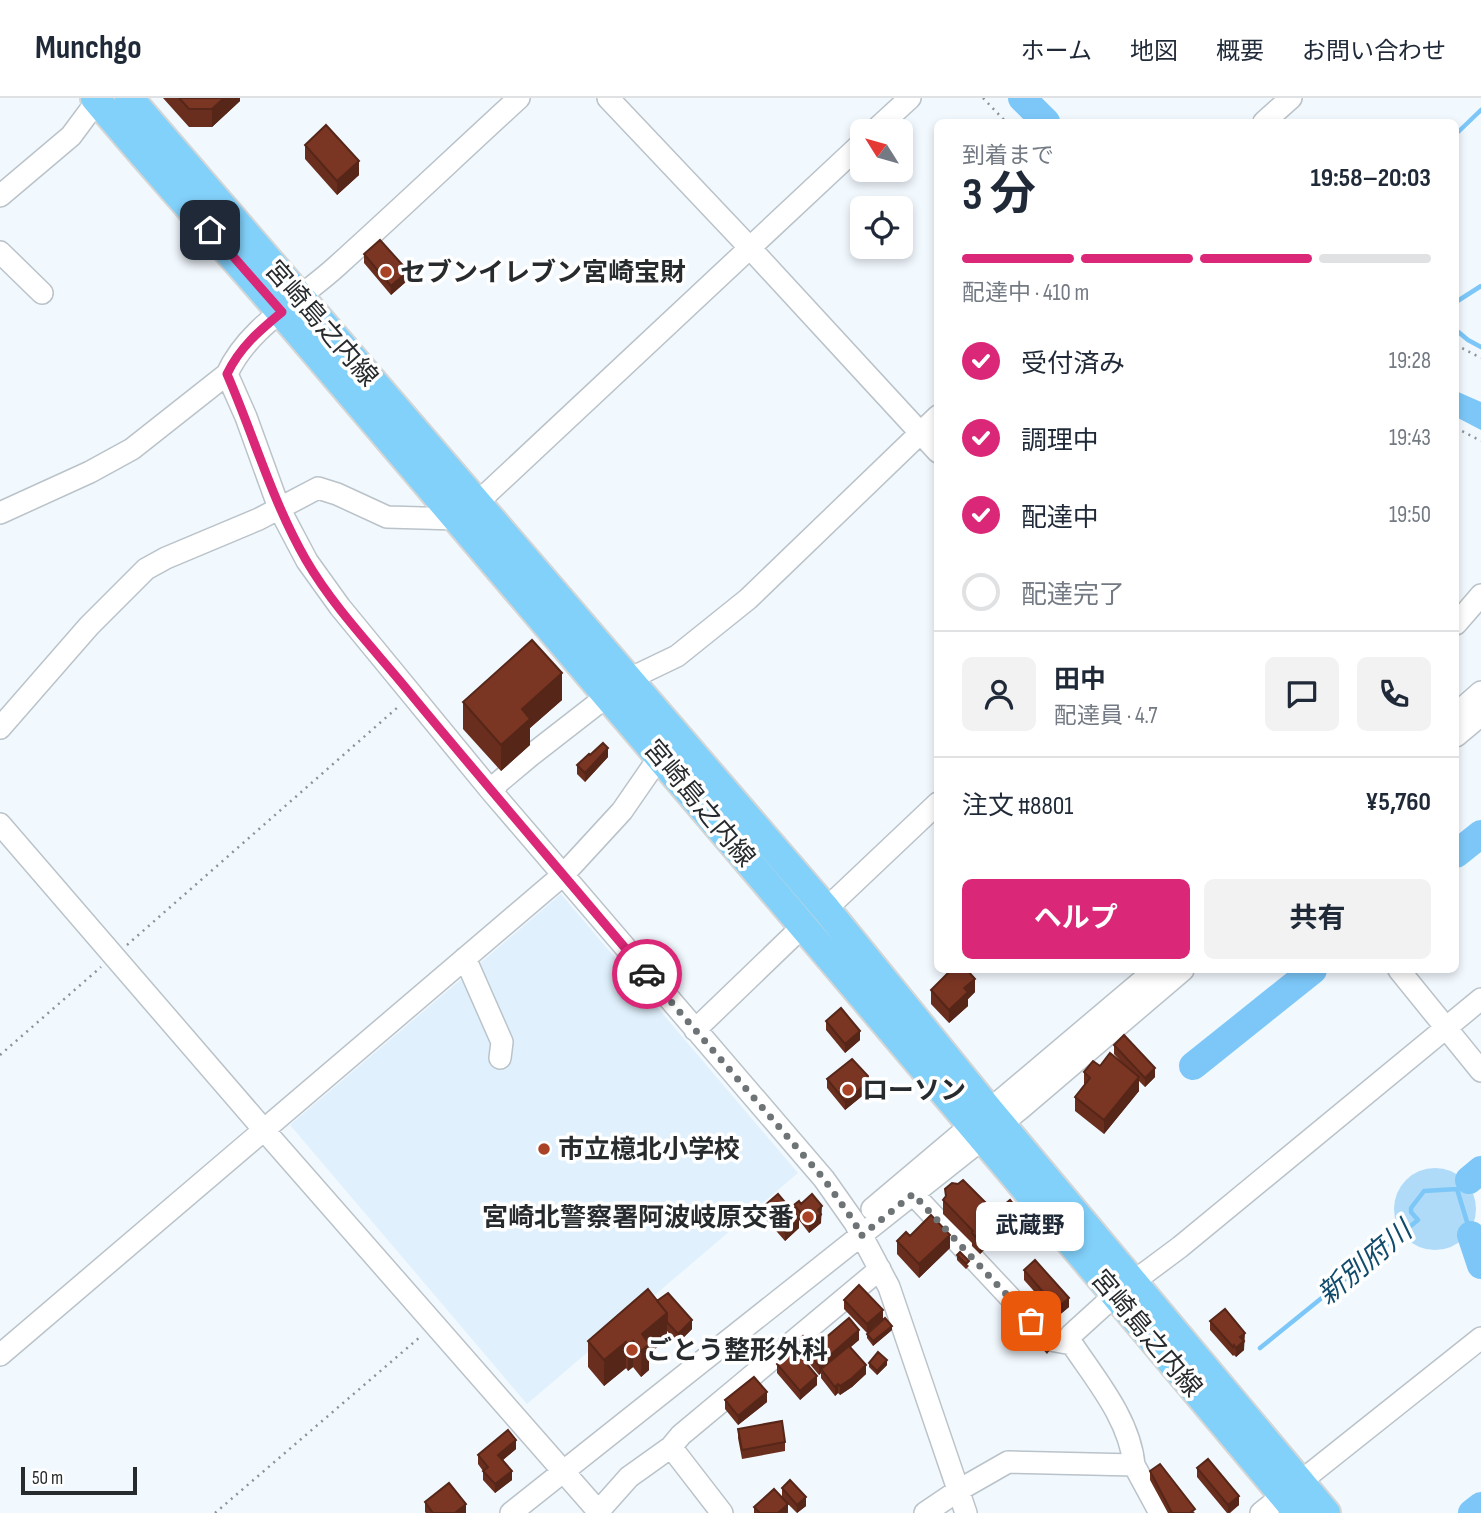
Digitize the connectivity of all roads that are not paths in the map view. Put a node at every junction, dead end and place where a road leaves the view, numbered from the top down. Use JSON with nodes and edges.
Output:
{"nodes":[{"id":1,"x":130,"y":98,"type":"edge"},
{"id":2,"x":519,"y":98,"type":"edge"},
{"id":3,"x":608,"y":98,"type":"edge"},
{"id":4,"x":909,"y":98,"type":"edge"},
{"id":5,"x":1292,"y":98,"type":"edge"},
{"id":6,"x":96,"y":99,"type":"edge"},
{"id":7,"x":887,"y":119,"type":"edge"},
{"id":8,"x":1268,"y":119,"type":"edge"},
{"id":9,"x":850,"y":154,"type":"edge"},
{"id":10,"x":0,"y":196,"type":"edge"},
{"id":11,"x":750,"y":248,"type":"junction"},
{"id":12,"x":0,"y":252,"type":"edge"},
{"id":13,"x":42,"y":293,"type":"dead end"},
{"id":14,"x":291,"y":305,"type":"junction"},
{"id":15,"x":227,"y":374,"type":"junction"},
{"id":16,"x":934,"y":420,"type":"edge"},
{"id":17,"x":920,"y":433,"type":"junction"},
{"id":18,"x":934,"y":448,"type":"edge"},
{"id":19,"x":279,"y":508,"type":"junction"},
{"id":20,"x":467,"y":511,"type":"junction"},
{"id":21,"x":0,"y":513,"type":"edge"},
{"id":22,"x":1481,"y":596,"type":"edge"},
{"id":23,"x":1459,"y":621,"type":"edge"},
{"id":24,"x":618,"y":687,"type":"junction"},
{"id":25,"x":1481,"y":692,"type":"edge"},
{"id":26,"x":1469,"y":713,"type":"edge"},
{"id":27,"x":0,"y":728,"type":"edge"},
{"id":28,"x":1459,"y":731,"type":"edge"},
{"id":29,"x":660,"y":756,"type":"junction"},
{"id":30,"x":492,"y":792,"type":"junction"},
{"id":31,"x":934,"y":807,"type":"edge"},
{"id":32,"x":0,"y":824,"type":"edge"},
{"id":33,"x":564,"y":874,"type":"junction"},
{"id":34,"x":826,"y":909,"type":"junction"},
{"id":35,"x":803,"y":926,"type":"junction"},
{"id":36,"x":465,"y":958,"type":"junction"},
{"id":37,"x":1152,"y":973,"type":"edge"},
{"id":38,"x":1179,"y":973,"type":"edge"},
{"id":39,"x":1401,"y":973,"type":"edge"},
{"id":40,"x":1481,"y":999,"type":"edge"},
{"id":41,"x":1446,"y":1027,"type":"junction"},
{"id":42,"x":695,"y":1030,"type":"junction"},
{"id":43,"x":500,"y":1058,"type":"dead end"},
{"id":44,"x":1481,"y":1071,"type":"edge"},
{"id":45,"x":986,"y":1124,"type":"junction"},
{"id":46,"x":264,"y":1130,"type":"junction"},
{"id":47,"x":913,"y":1194,"type":"junction"},
{"id":48,"x":858,"y":1230,"type":"junction"},
{"id":49,"x":880,"y":1269,"type":"junction"},
{"id":50,"x":1124,"y":1289,"type":"junction"},
{"id":51,"x":1481,"y":1338,"type":"edge"},
{"id":52,"x":1072,"y":1344,"type":"junction"},
{"id":53,"x":0,"y":1355,"type":"edge"},
{"id":54,"x":671,"y":1447,"type":"junction"},
{"id":55,"x":1134,"y":1465,"type":"junction"},
{"id":56,"x":564,"y":1470,"type":"junction"},
{"id":57,"x":959,"y":1490,"type":"junction"},
{"id":58,"x":1294,"y":1497,"type":"edge"},
{"id":59,"x":597,"y":1512,"type":"edge"},
{"id":60,"x":511,"y":1513,"type":"edge"},
{"id":61,"x":722,"y":1513,"type":"edge"},
{"id":62,"x":925,"y":1513,"type":"edge"},
{"id":63,"x":966,"y":1513,"type":"edge"},
{"id":64,"x":1160,"y":1513,"type":"edge"},
{"id":65,"x":1261,"y":1513,"type":"edge"},
{"id":66,"x":1326,"y":1513,"type":"edge"}],
"edges":[{"from":1,"to":14,"type":"main road","name":"宮崎島之内線"},
{"from":2,"to":14,"type":"street"},
{"from":3,"to":11,"type":"street"},
{"from":4,"to":7,"type":"street"},
{"from":5,"to":8,"type":"street"},
{"from":6,"to":10,"type":"street"},
{"from":6,"to":14,"type":"main road","name":"宮崎島之内線"},
{"from":9,"to":11,"type":"street"},
{"from":11,"to":17,"type":"street"},
{"from":11,"to":20,"type":"street"},
{"from":12,"to":13,"type":"street"},
{"from":14,"to":15,"type":"street"},
{"from":14,"to":20,"type":"main road","name":"宮崎島之内線"},
{"from":15,"to":19,"type":"street"},
{"from":15,"to":21,"type":"street"},
{"from":16,"to":17,"type":"street"},
{"from":17,"to":18,"type":"street"},
{"from":17,"to":24,"type":"street"},
{"from":19,"to":20,"type":"street"},
{"from":19,"to":27,"type":"street"},
{"from":19,"to":30,"type":"street"},
{"from":20,"to":24,"type":"main road","name":"宮崎島之内線"},
{"from":22,"to":23,"type":"street"},
{"from":24,"to":29,"type":"main road","name":"宮崎島之内線"},
{"from":24,"to":30,"type":"street"},
{"from":24,"to":34,"type":"main road","name":"宮崎島之内線"},
{"from":25,"to":26,"type":"street"},
{"from":26,"to":28,"type":"street"},
{"from":29,"to":33,"type":"street"},
{"from":29,"to":35,"type":"main road","name":"宮崎島之内線"},
{"from":30,"to":33,"type":"street"},
{"from":31,"to":34,"type":"street"},
{"from":32,"to":46,"type":"street"},
{"from":33,"to":36,"type":"street"},
{"from":33,"to":42,"type":"street"},
{"from":34,"to":45,"type":"main road","name":"宮崎島之内線"},
{"from":35,"to":42,"type":"street"},
{"from":35,"to":45,"type":"main road","name":"宮崎島之内線"},
{"from":36,"to":43,"type":"street"},
{"from":36,"to":46,"type":"street"},
{"from":37,"to":45,"type":"street"},
{"from":38,"to":45,"type":"street"},
{"from":39,"to":41,"type":"street"},
{"from":40,"to":41,"type":"street"},
{"from":41,"to":44,"type":"street"},
{"from":41,"to":50,"type":"street"},
{"from":42,"to":48,"type":"street"},
{"from":45,"to":47,"type":"street"},
{"from":45,"to":48,"type":"street"},
{"from":45,"to":50,"type":"main road","name":"宮崎島之内線"},
{"from":46,"to":53,"type":"street"},
{"from":46,"to":56,"type":"street"},
{"from":47,"to":48,"type":"street"},
{"from":47,"to":52,"type":"street"},
{"from":48,"to":49,"type":"street"},
{"from":48,"to":56,"type":"street"},
{"from":49,"to":54,"type":"street"},
{"from":49,"to":57,"type":"street"},
{"from":50,"to":52,"type":"street"},
{"from":50,"to":58,"type":"main road","name":"宮崎島之内線"},
{"from":51,"to":58,"type":"street"},
{"from":52,"to":55,"type":"street"},
{"from":54,"to":59,"type":"street"},
{"from":54,"to":61,"type":"street"},
{"from":55,"to":57,"type":"street"},
{"from":55,"to":64,"type":"street"},
{"from":56,"to":59,"type":"street"},
{"from":56,"to":60,"type":"street"},
{"from":57,"to":62,"type":"street"},
{"from":57,"to":63,"type":"street"},
{"from":58,"to":65,"type":"street"},
{"from":58,"to":66,"type":"main road","name":"宮崎島之内線"}]}
